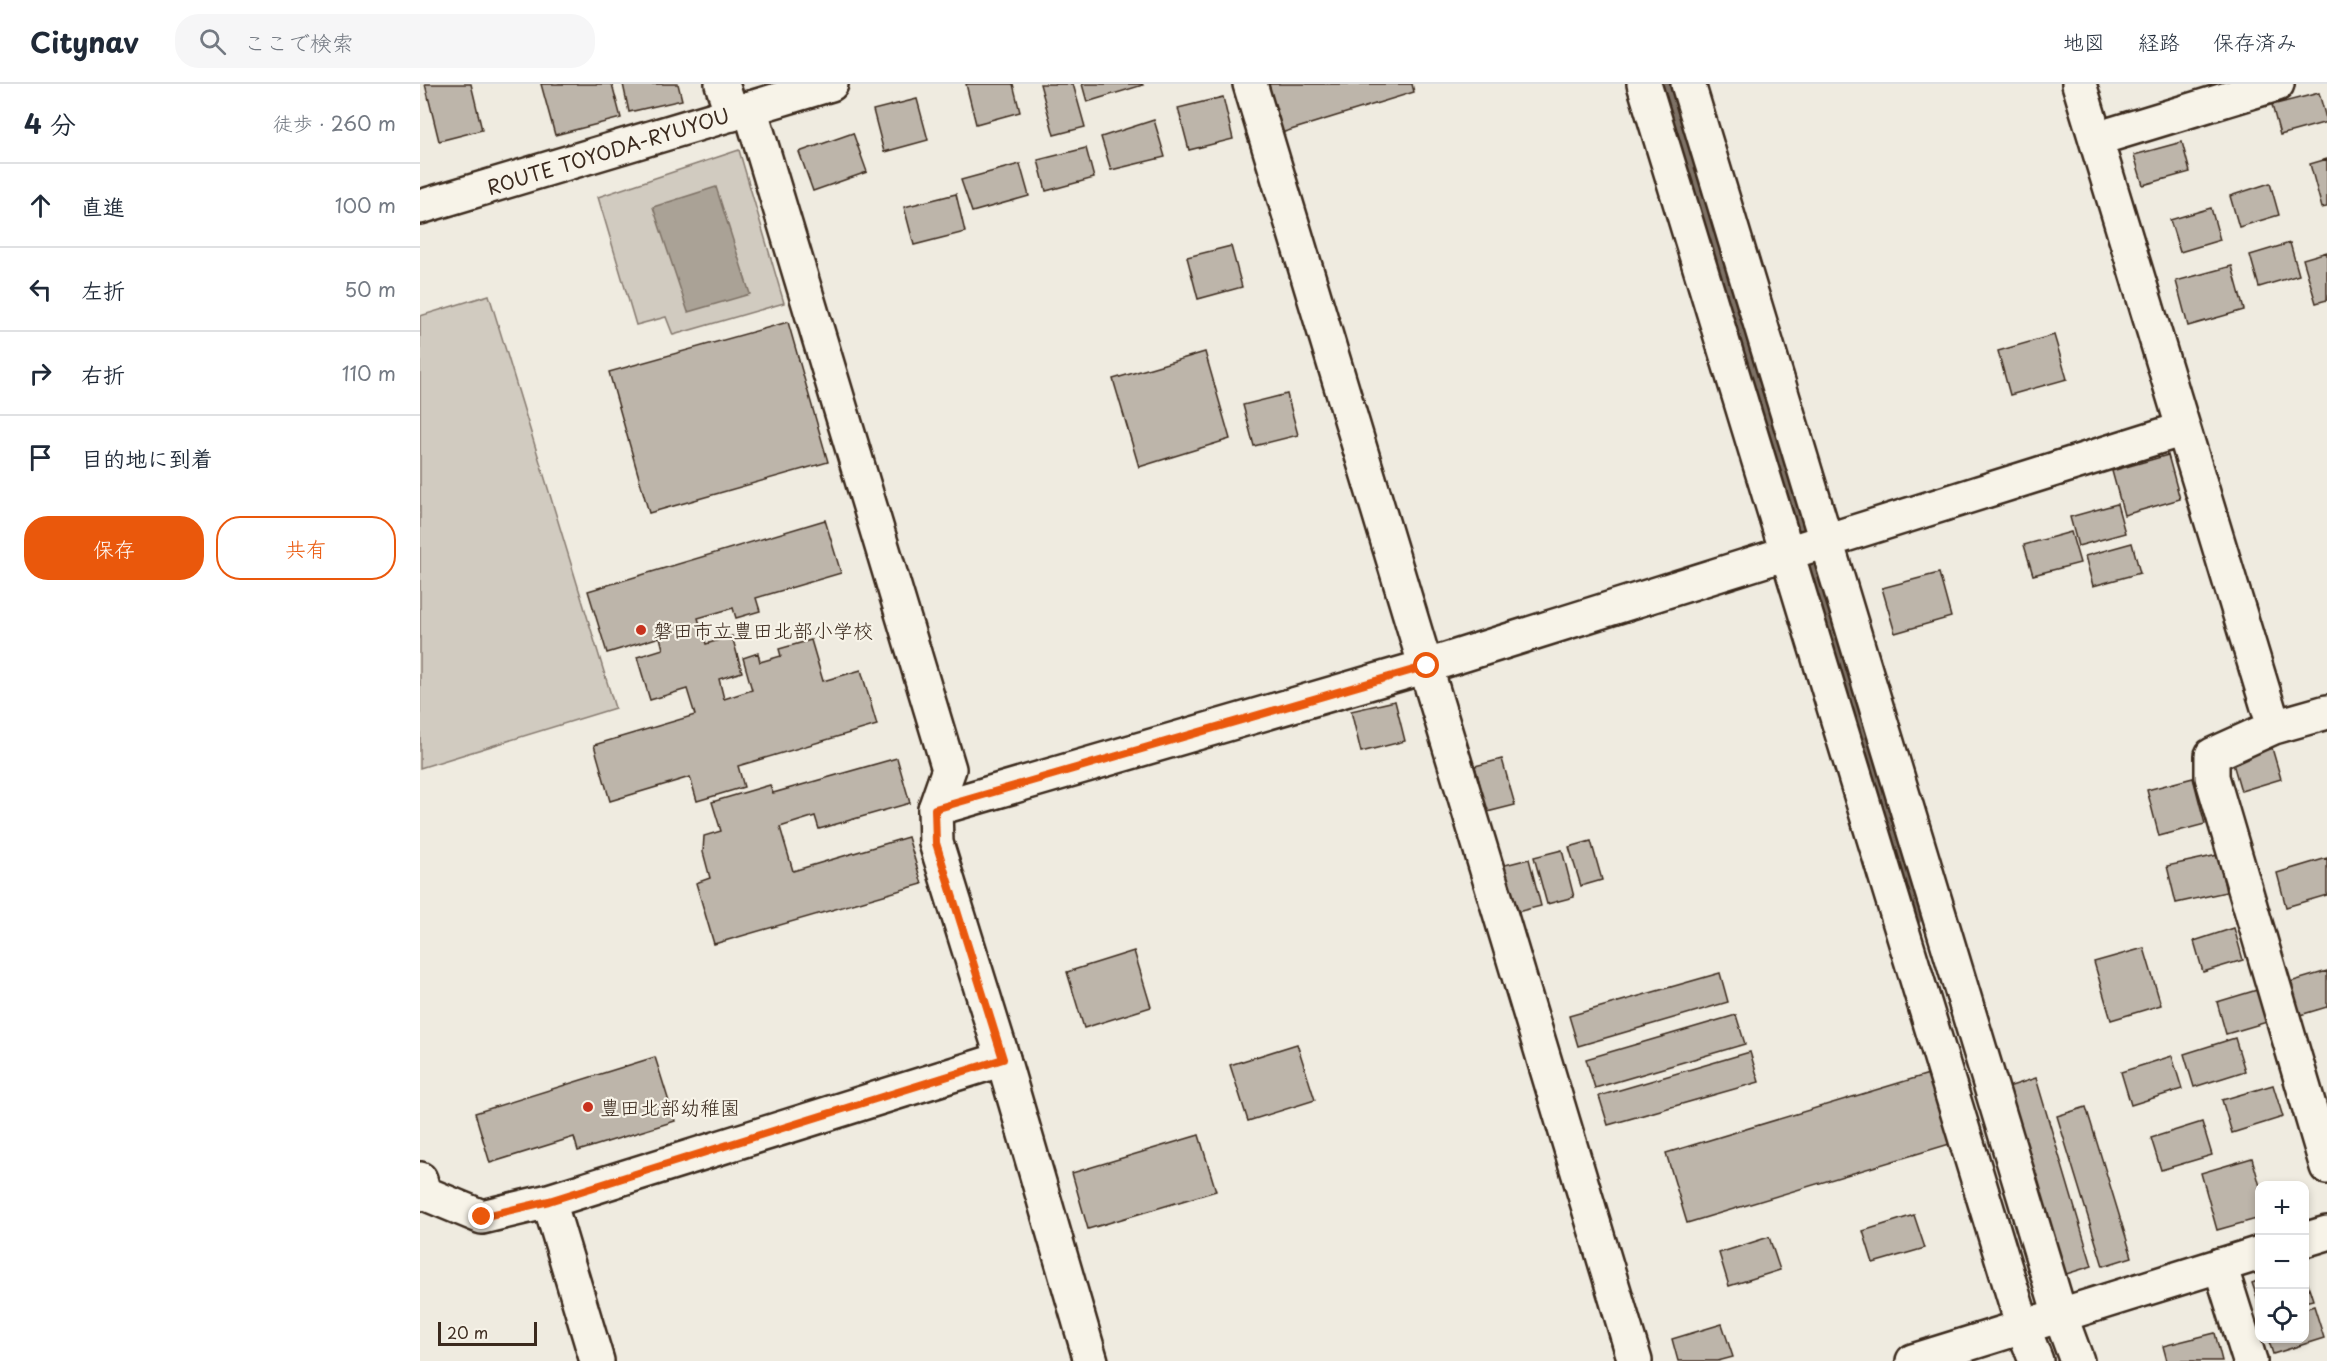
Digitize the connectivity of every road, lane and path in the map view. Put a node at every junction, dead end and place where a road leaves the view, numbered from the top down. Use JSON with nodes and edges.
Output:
{"nodes":[{"id":1,"x":831,"y":84,"type":"edge"},
{"id":2,"x":1251,"y":84,"type":"edge"},
{"id":3,"x":1644,"y":84,"type":"edge"},
{"id":4,"x":1688,"y":84,"type":"edge"},
{"id":5,"x":2079,"y":84,"type":"edge"},
{"id":6,"x":2277,"y":84,"type":"edge"},
{"id":7,"x":735,"y":102,"type":"edge"},
{"id":8,"x":2096,"y":139,"type":"junction"},
{"id":9,"x":420,"y":207,"type":"edge"},
{"id":10,"x":2183,"y":429,"type":"junction"},
{"id":11,"x":1825,"y":542,"type":"junction"},
{"id":12,"x":1789,"y":553,"type":"junction"},
{"id":13,"x":1427,"y":666,"type":"junction"},
{"id":14,"x":2327,"y":712,"type":"edge"},
{"id":15,"x":2274,"y":727,"type":"junction"},
{"id":16,"x":935,"y":809,"type":"junction"},
{"id":17,"x":1003,"y":1059,"type":"junction"},
{"id":18,"x":2327,"y":1167,"type":"edge"},
{"id":19,"x":420,"y":1179,"type":"edge"},
{"id":20,"x":549,"y":1201,"type":"junction"},
{"id":21,"x":2327,"y":1233,"type":"edge"},
{"id":22,"x":2309,"y":1238,"type":"edge"},
{"id":23,"x":2255,"y":1254,"type":"edge"},
{"id":24,"x":2220,"y":1265,"type":"junction"},
{"id":25,"x":2060,"y":1315,"type":"junction"},
{"id":26,"x":2023,"y":1327,"type":"junction"},
{"id":27,"x":597,"y":1361,"type":"edge"},
{"id":28,"x":1091,"y":1361,"type":"edge"},
{"id":29,"x":1635,"y":1361,"type":"edge"},
{"id":30,"x":1913,"y":1361,"type":"edge"},
{"id":31,"x":2036,"y":1361,"type":"edge"},
{"id":32,"x":2077,"y":1361,"type":"edge"},
{"id":33,"x":2250,"y":1361,"type":"edge"}],
"edges":[{"from":1,"to":7,"type":"street","name":"ROUTE TOYODA-RYUYOU"},
{"from":2,"to":13,"type":"street"},
{"from":3,"to":12,"type":"street"},
{"from":4,"to":11,"type":"street"},
{"from":5,"to":8,"type":"street"},
{"from":6,"to":8,"type":"street"},
{"from":7,"to":9,"type":"street","name":"ROUTE TOYODA-RYUYOU"},
{"from":7,"to":16,"type":"street"},
{"from":8,"to":10,"type":"street"},
{"from":10,"to":11,"type":"street"},
{"from":10,"to":15,"type":"street"},
{"from":11,"to":12,"type":"street"},
{"from":11,"to":25,"type":"street"},
{"from":12,"to":13,"type":"street"},
{"from":12,"to":26,"type":"street"},
{"from":13,"to":16,"type":"street"},
{"from":13,"to":29,"type":"street"},
{"from":14,"to":15,"type":"street"},
{"from":15,"to":18,"type":"street"},
{"from":16,"to":17,"type":"street"},
{"from":17,"to":20,"type":"street"},
{"from":17,"to":28,"type":"street"},
{"from":19,"to":20,"type":"street"},
{"from":20,"to":27,"type":"street"},
{"from":21,"to":22,"type":"street"},
{"from":23,"to":24,"type":"street"},
{"from":24,"to":25,"type":"street"},
{"from":24,"to":33,"type":"street"},
{"from":25,"to":26,"type":"street"},
{"from":25,"to":32,"type":"street"},
{"from":26,"to":30,"type":"street"},
{"from":26,"to":31,"type":"street"}]}
